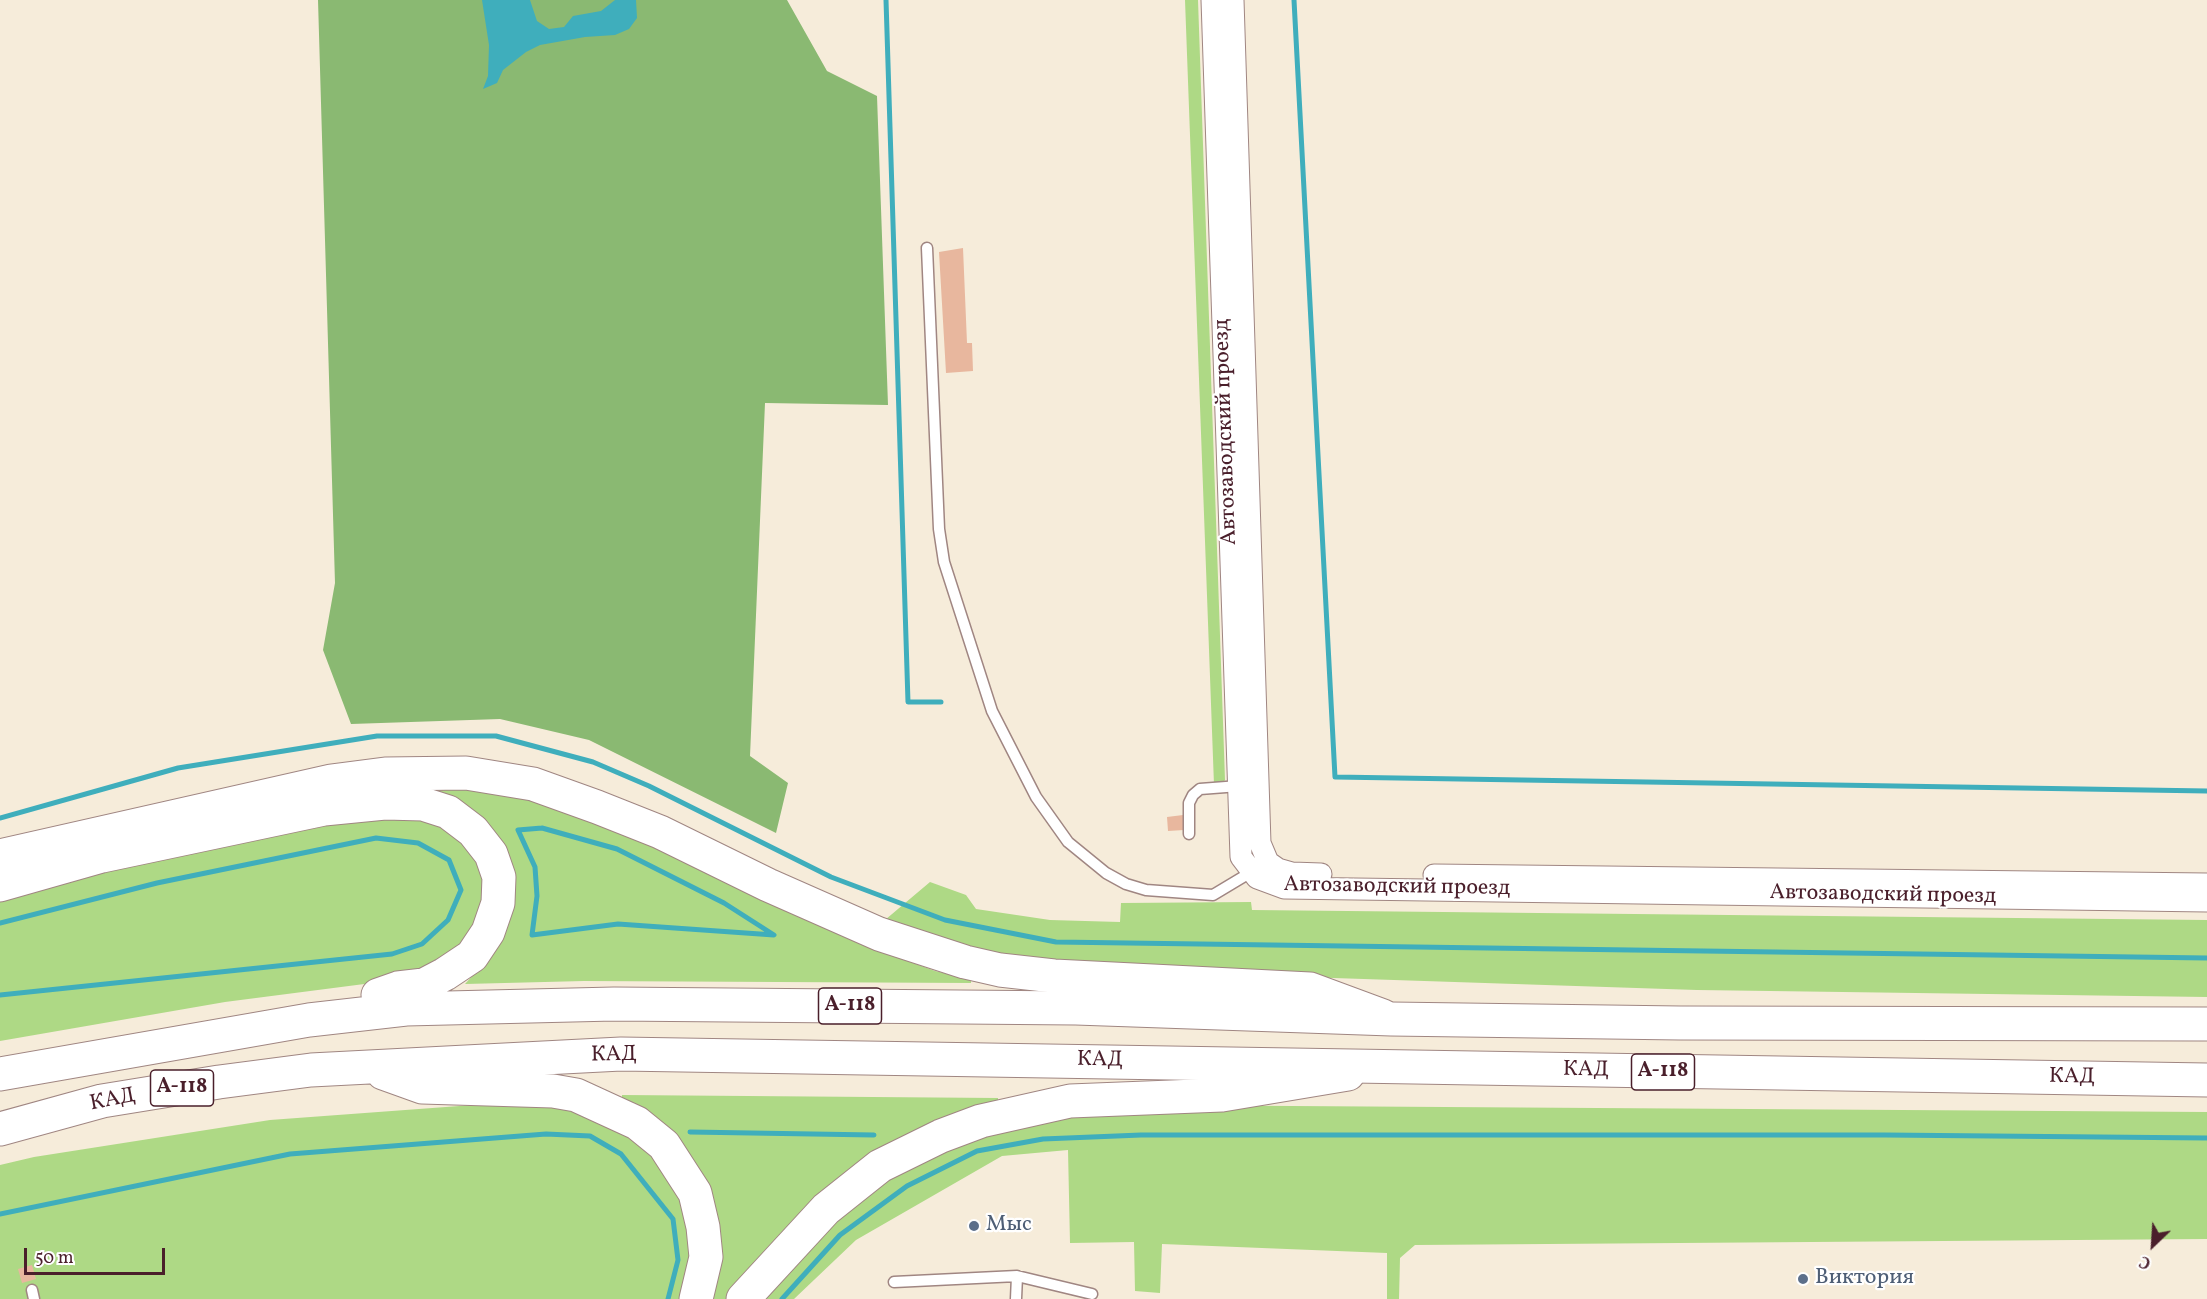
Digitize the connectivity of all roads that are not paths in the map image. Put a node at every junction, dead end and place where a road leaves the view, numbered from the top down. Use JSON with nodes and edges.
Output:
{"nodes":[{"id":1,"x":1212,"y":0,"type":"edge"},
{"id":2,"x":1233,"y":0,"type":"edge"},
{"id":3,"x":927,"y":248,"type":"dead end"},
{"id":4,"x":1239,"y":786,"type":"junction"},
{"id":5,"x":1189,"y":834,"type":"dead end"},
{"id":6,"x":0,"y":856,"type":"edge"},
{"id":7,"x":1260,"y":867,"type":"junction"},
{"id":8,"x":2207,"y":884,"type":"edge"},
{"id":9,"x":0,"y":885,"type":"edge"},
{"id":10,"x":2207,"y":901,"type":"edge"},
{"id":11,"x":1391,"y":1018,"type":"junction"},
{"id":12,"x":309,"y":1020,"type":"junction"},
{"id":13,"x":2207,"y":1024,"type":"edge"},
{"id":14,"x":367,"y":1067,"type":"junction"},
{"id":15,"x":1384,"y":1068,"type":"junction"},
{"id":16,"x":0,"y":1074,"type":"edge"},
{"id":17,"x":2207,"y":1080,"type":"edge"},
{"id":18,"x":0,"y":1129,"type":"edge"},
{"id":19,"x":1017,"y":1276,"type":"junction"},
{"id":20,"x":894,"y":1282,"type":"dead end"},
{"id":21,"x":1092,"y":1294,"type":"dead end"},
{"id":22,"x":696,"y":1299,"type":"edge"},
{"id":23,"x":743,"y":1299,"type":"edge"},
{"id":24,"x":1016,"y":1299,"type":"edge"}],
"edges":[{"from":1,"to":4,"type":"street","name":"Автозаводский проезд"},
{"from":2,"to":7,"type":"street","name":"Автозаводский проезд"},
{"from":3,"to":7,"type":"lane"},
{"from":4,"to":5,"type":"lane"},
{"from":4,"to":7,"type":"street","name":"Автозаводский проезд"},
{"from":6,"to":11,"type":"main road"},
{"from":7,"to":8,"type":"street","name":"Автозаводский проезд"},
{"from":7,"to":10,"type":"street","name":"Автозаводский проезд"},
{"from":9,"to":12,"type":"main road"},
{"from":11,"to":12,"type":"main road","name":"КАД","number":"А-118"},
{"from":11,"to":13,"type":"main road","name":"КАД","number":"А-118"},
{"from":12,"to":16,"type":"main road","name":"КАД","number":"А-118"},
{"from":14,"to":15,"type":"main road","name":"КАД","number":"А-118"},
{"from":14,"to":18,"type":"main road","name":"КАД","number":"А-118"},
{"from":14,"to":22,"type":"main road"},
{"from":15,"to":17,"type":"main road","name":"КАД","number":"А-118"},
{"from":15,"to":23,"type":"main road"},
{"from":19,"to":20,"type":"lane"},
{"from":19,"to":21,"type":"lane"},
{"from":19,"to":24,"type":"lane"}]}
